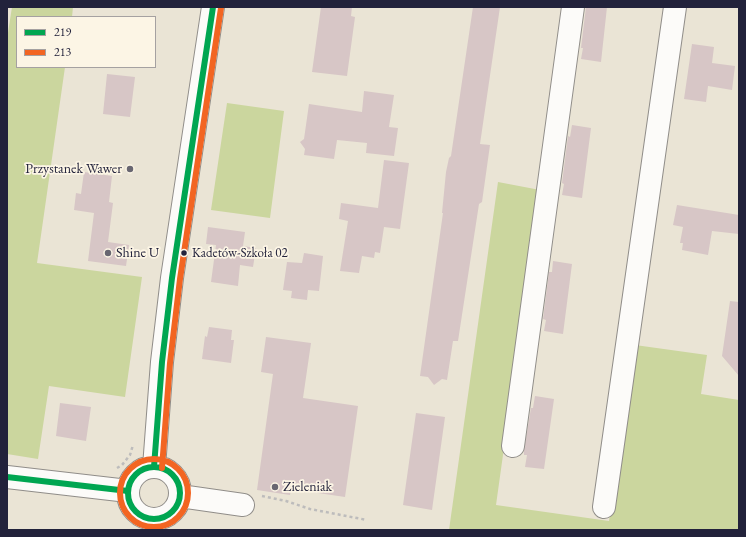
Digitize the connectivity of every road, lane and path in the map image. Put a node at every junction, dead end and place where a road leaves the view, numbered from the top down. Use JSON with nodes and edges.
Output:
{"nodes":[{"id":1,"x":213,"y":7,"type":"edge"},
{"id":2,"x":573,"y":7,"type":"edge"},
{"id":3,"x":675,"y":7,"type":"edge"},
{"id":4,"x":513,"y":446,"type":"dead end"},
{"id":5,"x":154,"y":467,"type":"junction"},
{"id":6,"x":7,"y":477,"type":"edge"},
{"id":7,"x":128,"y":491,"type":"junction"},
{"id":8,"x":180,"y":496,"type":"junction"},
{"id":9,"x":250,"y":500,"type":"joint"},
{"id":10,"x":604,"y":507,"type":"dead end"},
{"id":11,"x":368,"y":520,"type":"dead end"},
{"id":12,"x":149,"y":524,"type":"edge"}],
"edges":[{"from":1,"to":5,"type":"street"},
{"from":2,"to":4,"type":"street"},
{"from":3,"to":10,"type":"street"},
{"from":5,"to":7,"type":"street"},
{"from":5,"to":8,"type":"street"},
{"from":6,"to":7,"type":"street"},
{"from":7,"to":12,"type":"street"},
{"from":8,"to":9,"type":"street"},
{"from":8,"to":12,"type":"street"},
{"from":9,"to":11,"type":"path"}]}
